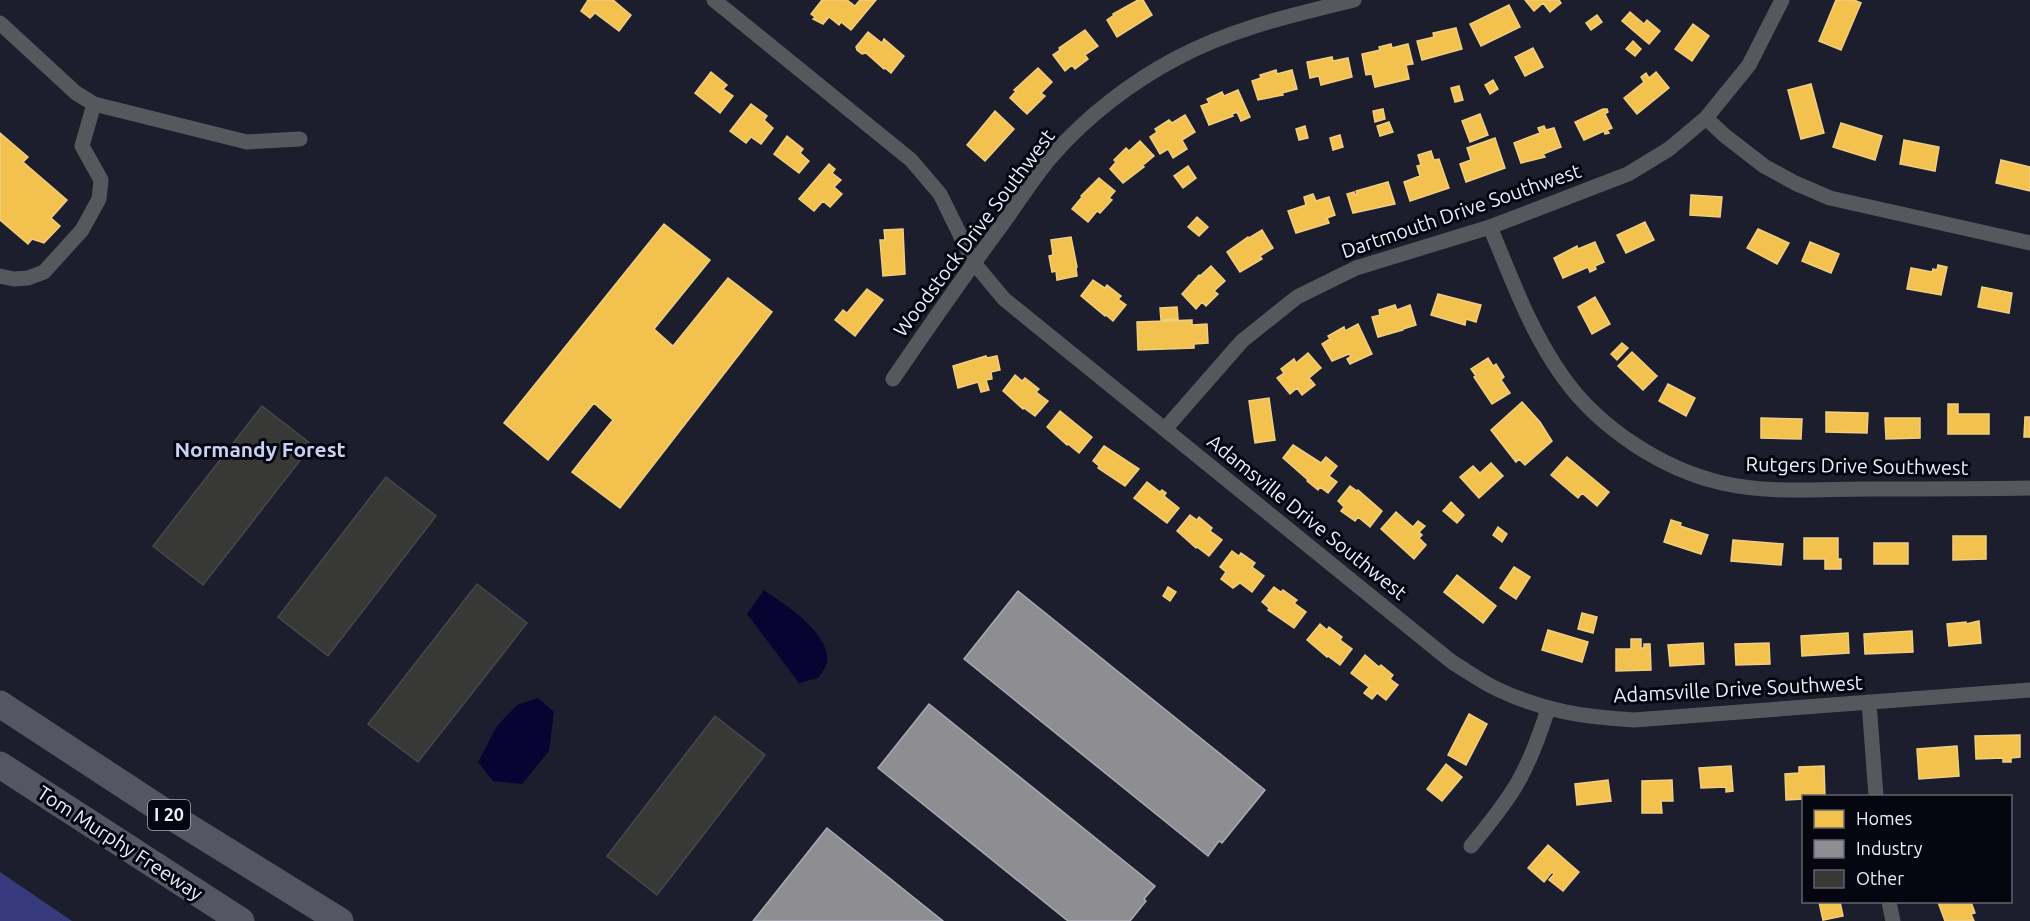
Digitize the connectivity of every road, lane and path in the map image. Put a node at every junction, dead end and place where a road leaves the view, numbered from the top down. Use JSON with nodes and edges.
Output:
{"nodes":[{"id":1,"x":714,"y":0,"type":"edge"},
{"id":2,"x":1354,"y":0,"type":"edge"},
{"id":3,"x":1782,"y":0,"type":"edge"},
{"id":4,"x":0,"y":23,"type":"edge"},
{"id":5,"x":94,"y":104,"type":"junction"},
{"id":6,"x":1706,"y":118,"type":"junction"},
{"id":7,"x":300,"y":140,"type":"dead end"},
{"id":8,"x":1490,"y":227,"type":"junction"},
{"id":9,"x":2030,"y":243,"type":"edge"},
{"id":10,"x":974,"y":263,"type":"junction"},
{"id":11,"x":0,"y":276,"type":"edge"},
{"id":12,"x":893,"y":379,"type":"dead end"},
{"id":13,"x":1165,"y":429,"type":"junction"},
{"id":14,"x":2030,"y":489,"type":"edge"},
{"id":15,"x":2030,"y":690,"type":"edge"},
{"id":16,"x":1869,"y":702,"type":"junction"},
{"id":17,"x":0,"y":704,"type":"edge"},
{"id":18,"x":1548,"y":709,"type":"junction"},
{"id":19,"x":0,"y":765,"type":"edge"},
{"id":20,"x":1876,"y":795,"type":"edge"},
{"id":21,"x":1471,"y":846,"type":"dead end"},
{"id":22,"x":1889,"y":903,"type":"edge"},
{"id":23,"x":241,"y":921,"type":"edge"},
{"id":24,"x":340,"y":921,"type":"edge"},
{"id":25,"x":1893,"y":921,"type":"edge"}],
"edges":[{"from":1,"to":10,"type":"street","name":"Adamsville Drive Southwest"},
{"from":2,"to":10,"type":"street","name":"Woodstock Drive Southwest"},
{"from":3,"to":6,"type":"street","name":"Dartmouth Drive Southwest"},
{"from":4,"to":5,"type":"street"},
{"from":5,"to":7,"type":"street"},
{"from":5,"to":11,"type":"street"},
{"from":6,"to":8,"type":"street","name":"Dartmouth Drive Southwest"},
{"from":6,"to":9,"type":"street"},
{"from":8,"to":13,"type":"street","name":"Dartmouth Drive Southwest"},
{"from":8,"to":14,"type":"street","name":"Rutgers Drive Southwest"},
{"from":10,"to":12,"type":"street","name":"Woodstock Drive Southwest"},
{"from":10,"to":13,"type":"street","name":"Adamsville Drive Southwest"},
{"from":13,"to":18,"type":"street","name":"Adamsville Drive Southwest"},
{"from":15,"to":16,"type":"street","name":"Adamsville Drive Southwest"},
{"from":16,"to":18,"type":"street","name":"Adamsville Drive Southwest"},
{"from":16,"to":20,"type":"street"},
{"from":17,"to":24,"type":"highway","number":"I 20"},
{"from":18,"to":21,"type":"street"},
{"from":19,"to":23,"type":"highway","name":"Tom Murphy Freeway","number":"I 20"},
{"from":22,"to":25,"type":"street"}]}
